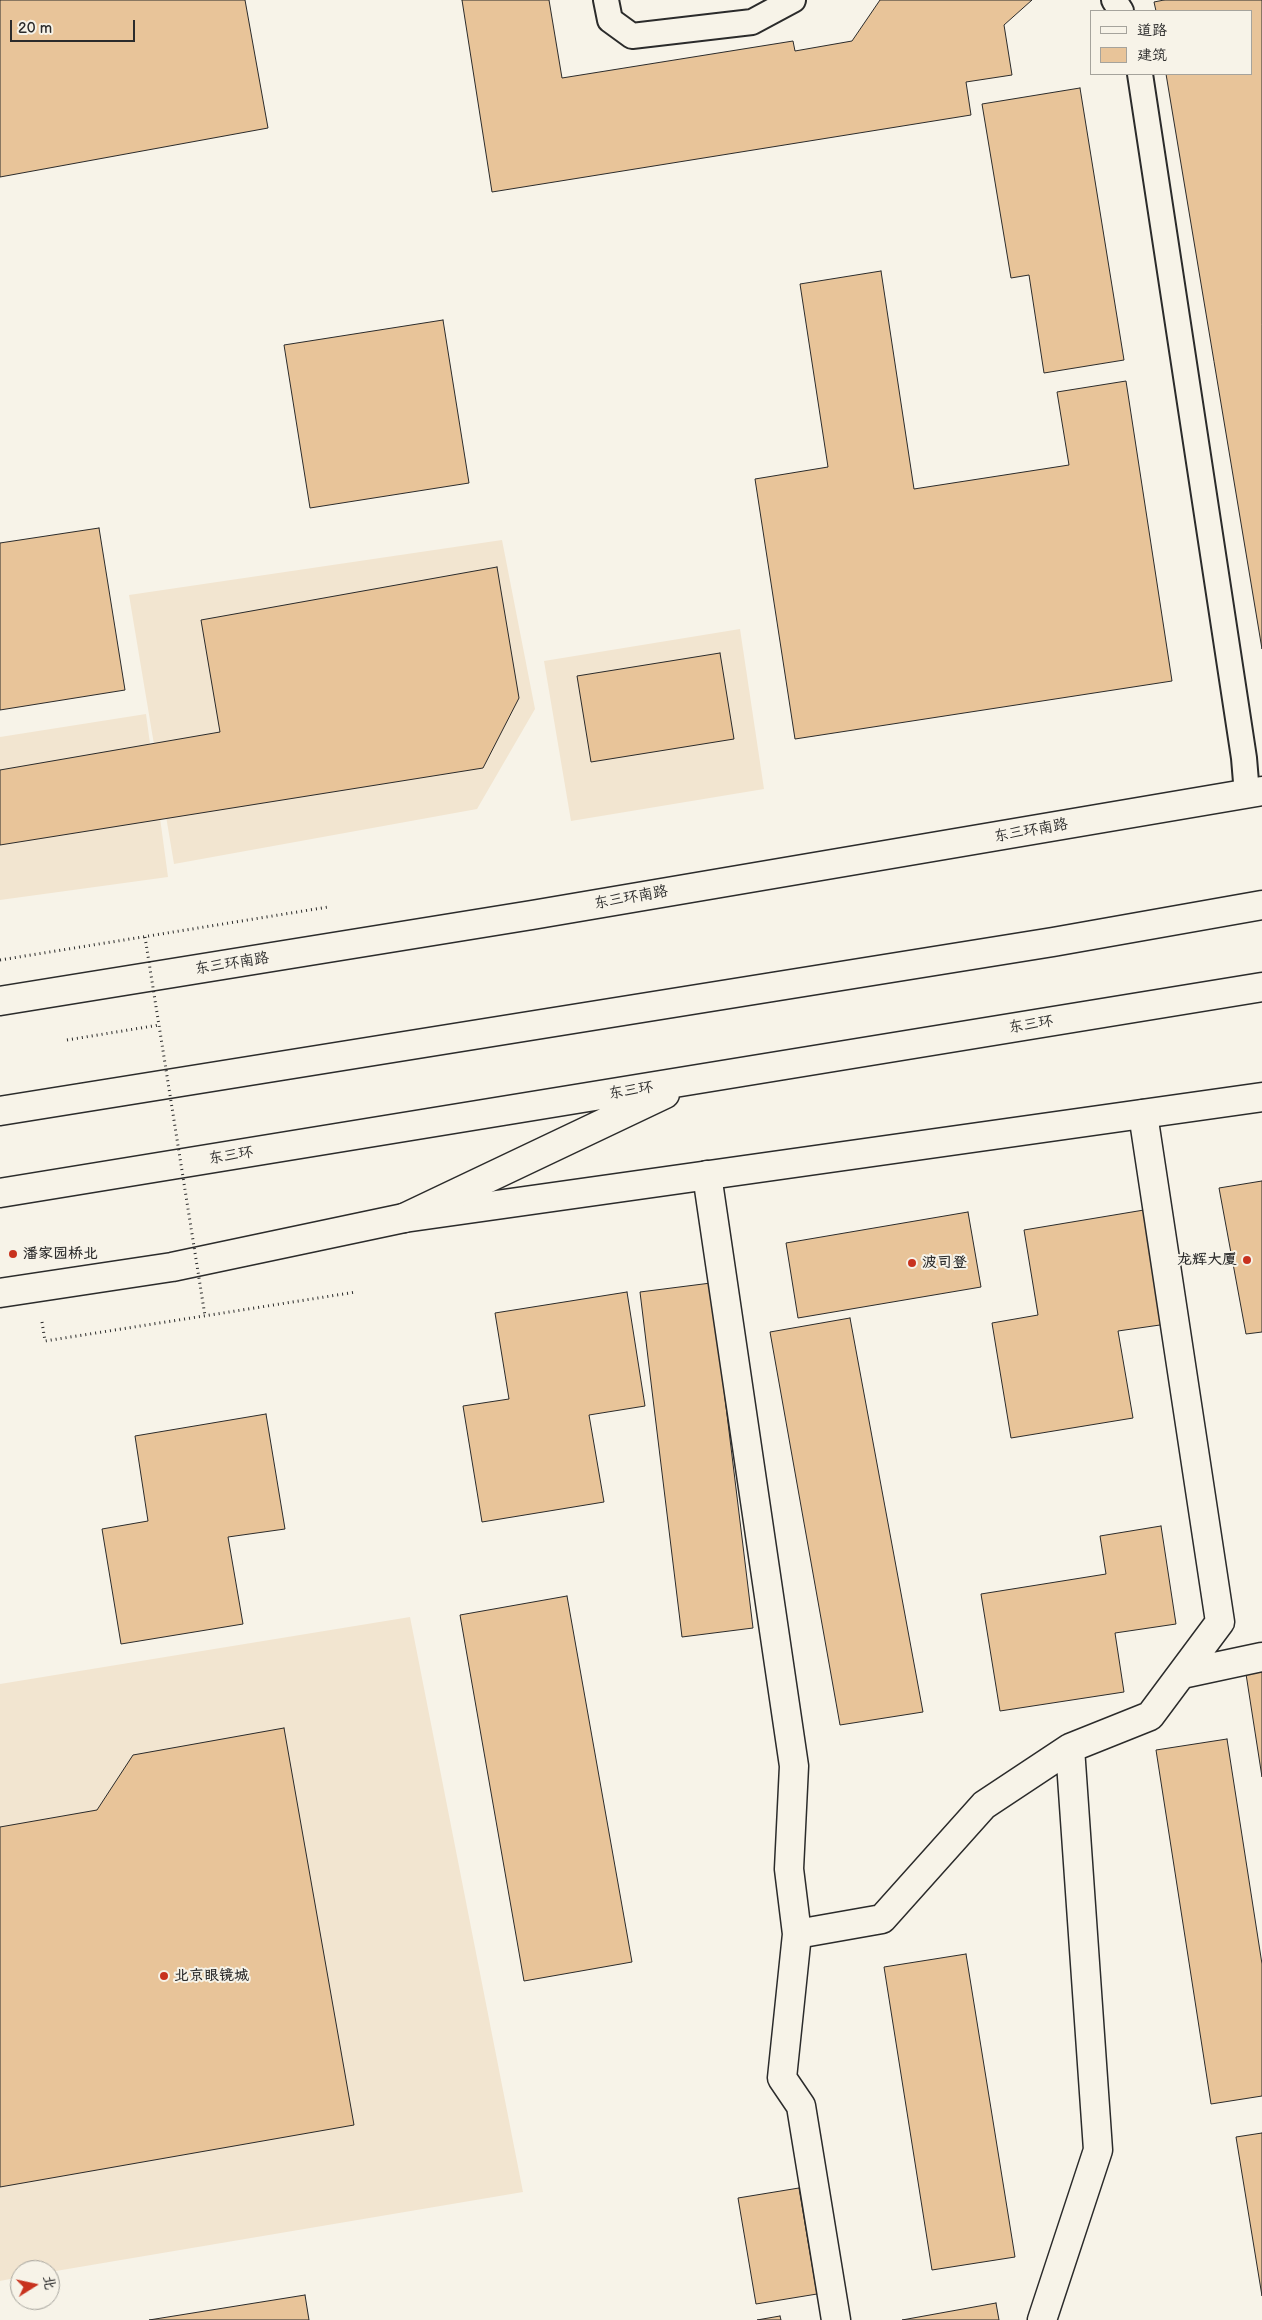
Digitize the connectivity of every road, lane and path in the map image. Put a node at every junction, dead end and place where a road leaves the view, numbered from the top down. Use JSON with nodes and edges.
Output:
{"nodes":[{"id":1,"x":606,"y":0,"type":"edge"},
{"id":2,"x":793,"y":0,"type":"edge"},
{"id":3,"x":1140,"y":75,"type":"edge"},
{"id":4,"x":1255,"y":793,"type":"edge"},
{"id":5,"x":1262,"y":905,"type":"edge"},
{"id":6,"x":328,"y":907,"type":"dead end"},
{"id":7,"x":145,"y":937,"type":"junction"},
{"id":8,"x":0,"y":960,"type":"edge"},
{"id":9,"x":1262,"y":986,"type":"edge"},
{"id":10,"x":1218,"y":994,"type":"junction"},
{"id":11,"x":1262,"y":996,"type":"edge"},
{"id":12,"x":0,"y":1001,"type":"edge"},
{"id":13,"x":159,"y":1025,"type":"junction"},
{"id":14,"x":67,"y":1040,"type":"dead end"},
{"id":15,"x":694,"y":1081,"type":"junction"},
{"id":16,"x":1262,"y":1097,"type":"edge"},
{"id":17,"x":0,"y":1111,"type":"edge"},
{"id":18,"x":1143,"y":1114,"type":"junction"},
{"id":19,"x":707,"y":1175,"type":"junction"},
{"id":20,"x":0,"y":1193,"type":"edge"},
{"id":21,"x":404,"y":1218,"type":"junction"},
{"id":22,"x":356,"y":1292,"type":"dead end"},
{"id":23,"x":0,"y":1293,"type":"edge"},
{"id":24,"x":205,"y":1316,"type":"junction"},
{"id":25,"x":45,"y":1342,"type":"dead end"},
{"id":26,"x":1262,"y":1657,"type":"edge"},
{"id":27,"x":1182,"y":1674,"type":"junction"},
{"id":28,"x":1070,"y":1748,"type":"junction"},
{"id":29,"x":797,"y":1934,"type":"junction"},
{"id":30,"x":836,"y":2320,"type":"edge"},
{"id":31,"x":1042,"y":2320,"type":"edge"}],
"edges":[{"from":1,"to":2,"type":"lane"},
{"from":3,"to":4,"type":"lane"},
{"from":4,"to":12,"type":"main road","name":"东三环南路"},
{"from":5,"to":17,"type":"main road"},
{"from":6,"to":7,"type":"path"},
{"from":7,"to":8,"type":"path"},
{"from":7,"to":13,"type":"path","bridge":true},
{"from":9,"to":10,"type":"main road","name":"东三环"},
{"from":10,"to":11,"type":"main road"},
{"from":10,"to":15,"type":"main road","name":"东三环"},
{"from":13,"to":14,"type":"path"},
{"from":13,"to":24,"type":"path","bridge":true},
{"from":15,"to":20,"type":"main road","name":"东三环"},
{"from":15,"to":21,"type":"main road"},
{"from":16,"to":18,"type":"main road"},
{"from":18,"to":19,"type":"main road"},
{"from":18,"to":27,"type":"main road"},
{"from":19,"to":21,"type":"main road"},
{"from":19,"to":29,"type":"main road"},
{"from":21,"to":23,"type":"main road"},
{"from":22,"to":24,"type":"path"},
{"from":24,"to":25,"type":"path"},
{"from":26,"to":27,"type":"main road"},
{"from":27,"to":28,"type":"main road"},
{"from":28,"to":29,"type":"main road"},
{"from":28,"to":31,"type":"main road"},
{"from":29,"to":30,"type":"main road"}]}
